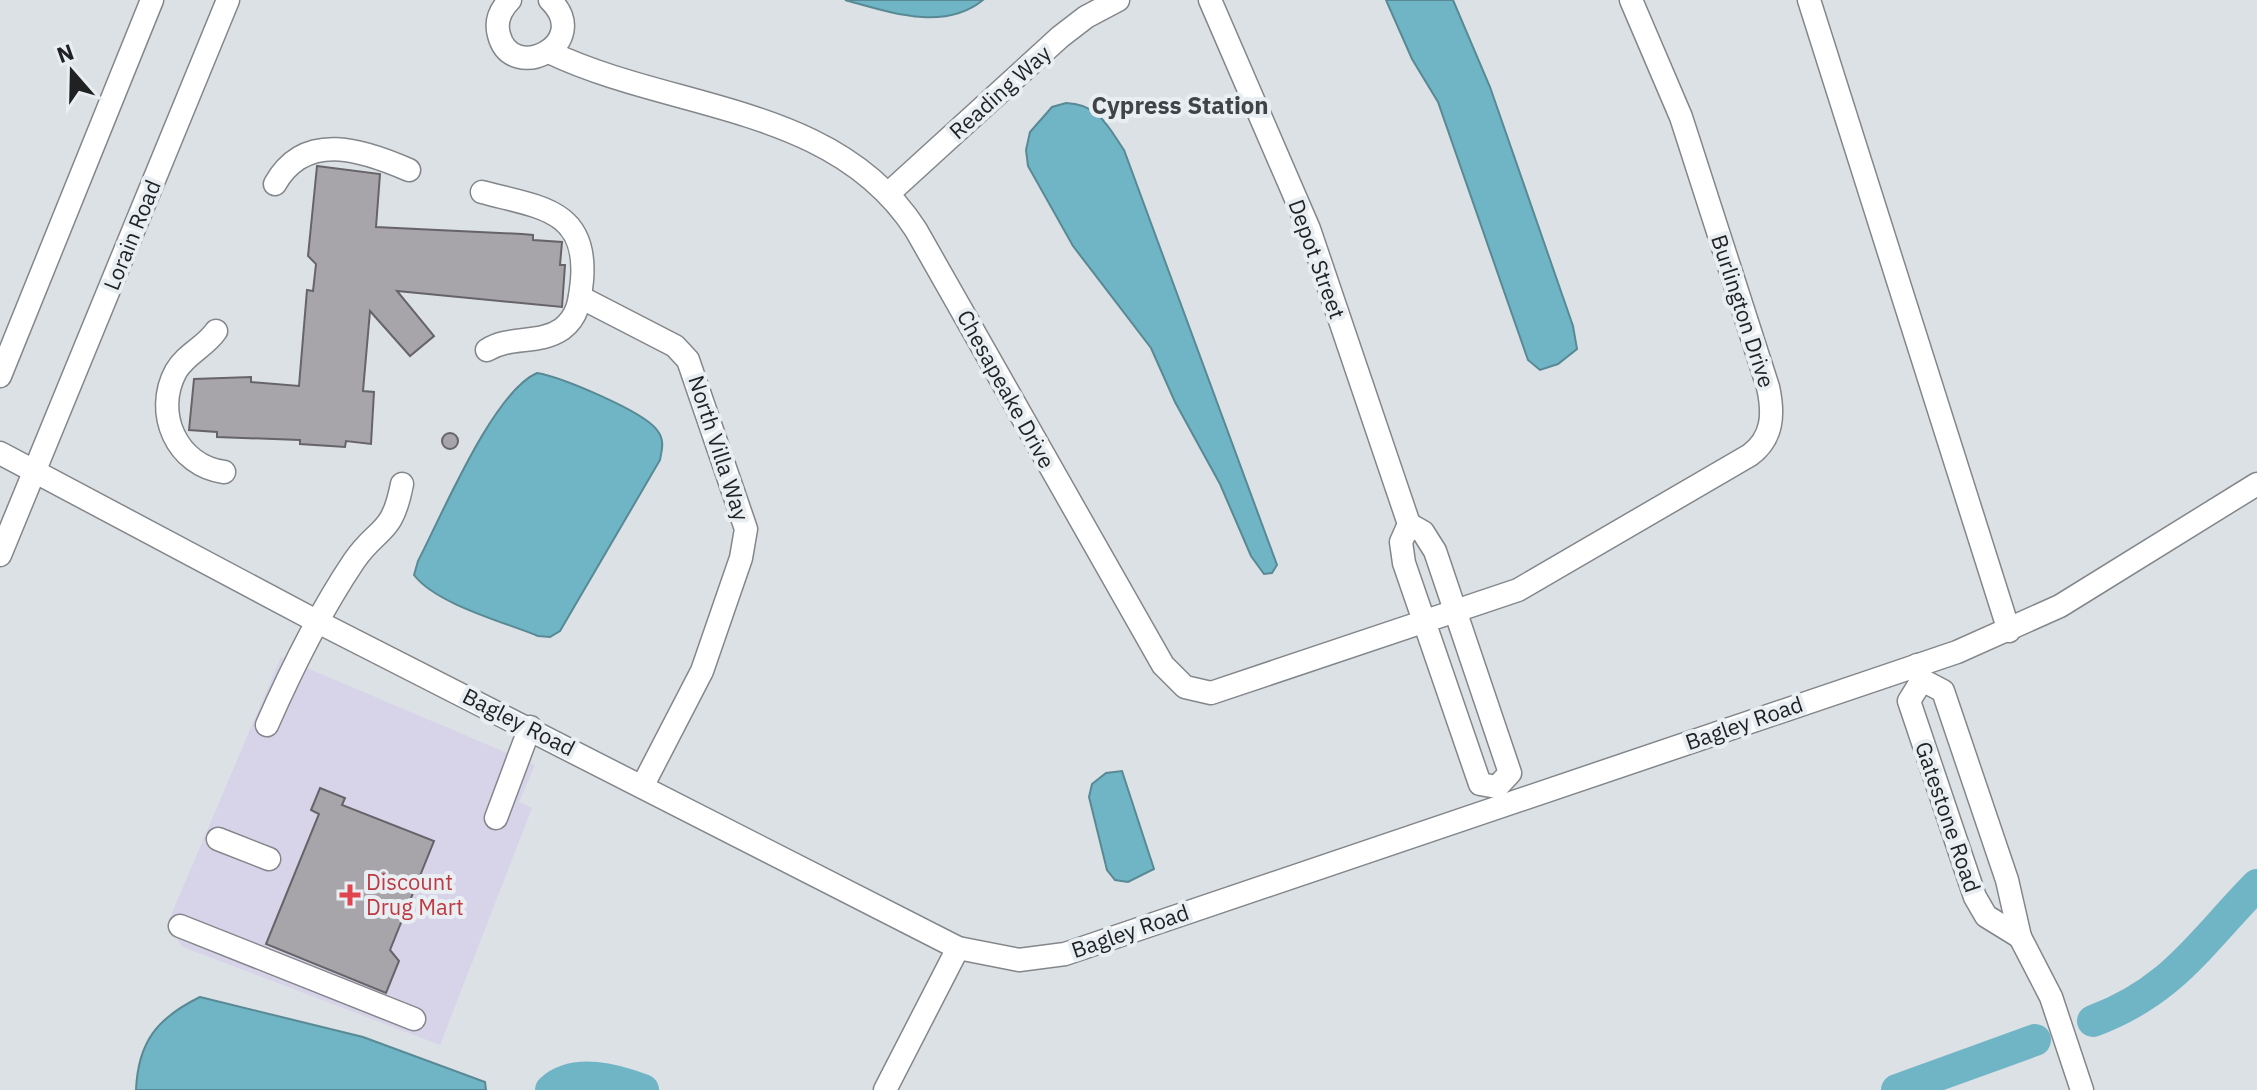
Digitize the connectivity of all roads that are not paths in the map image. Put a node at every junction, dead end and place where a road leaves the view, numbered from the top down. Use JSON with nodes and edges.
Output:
{"nodes":[{"id":1,"x":152,"y":0,"type":"edge"},
{"id":2,"x":228,"y":0,"type":"edge"},
{"id":3,"x":510,"y":0,"type":"edge"},
{"id":4,"x":550,"y":0,"type":"edge"},
{"id":5,"x":1118,"y":0,"type":"edge"},
{"id":6,"x":1210,"y":0,"type":"edge"},
{"id":7,"x":1631,"y":0,"type":"edge"},
{"id":8,"x":1809,"y":0,"type":"edge"},
{"id":9,"x":549,"y":52,"type":"junction"},
{"id":10,"x":409,"y":170,"type":"dead end"},
{"id":11,"x":275,"y":184,"type":"dead end"},
{"id":12,"x":482,"y":192,"type":"dead end"},
{"id":13,"x":889,"y":193,"type":"junction"},
{"id":14,"x":580,"y":297,"type":"junction"},
{"id":15,"x":216,"y":331,"type":"dead end"},
{"id":16,"x":487,"y":350,"type":"dead end"},
{"id":17,"x":0,"y":376,"type":"edge"},
{"id":18,"x":0,"y":453,"type":"edge"},
{"id":19,"x":35,"y":470,"type":"junction"},
{"id":20,"x":224,"y":472,"type":"dead end"},
{"id":21,"x":402,"y":484,"type":"dead end"},
{"id":22,"x":2257,"y":484,"type":"edge"},
{"id":23,"x":1409,"y":524,"type":"junction"},
{"id":24,"x":0,"y":555,"type":"edge"},
{"id":25,"x":1456,"y":612,"type":"junction"},
{"id":26,"x":318,"y":622,"type":"junction"},
{"id":27,"x":1424,"y":622,"type":"junction"},
{"id":28,"x":2009,"y":631,"type":"junction"},
{"id":29,"x":1920,"y":673,"type":"junction"},
{"id":30,"x":267,"y":725,"type":"dead end"},
{"id":31,"x":530,"y":727,"type":"junction"},
{"id":32,"x":643,"y":785,"type":"junction"},
{"id":33,"x":1500,"y":796,"type":"junction"},
{"id":34,"x":496,"y":818,"type":"dead end"},
{"id":35,"x":218,"y":839,"type":"dead end"},
{"id":36,"x":269,"y":859,"type":"dead end"},
{"id":37,"x":180,"y":926,"type":"dead end"},
{"id":38,"x":2020,"y":937,"type":"junction"},
{"id":39,"x":958,"y":948,"type":"junction"},
{"id":40,"x":414,"y":1019,"type":"dead end"},
{"id":41,"x":885,"y":1090,"type":"edge"},
{"id":42,"x":2082,"y":1090,"type":"edge"}],
"edges":[{"from":1,"to":17,"type":"street"},
{"from":2,"to":19,"type":"street","name":"Lorain Road"},
{"from":3,"to":9,"type":"street","name":"Chesapeake Drive"},
{"from":4,"to":9,"type":"street"},
{"from":5,"to":13,"type":"street","name":"Reading Way"},
{"from":6,"to":23,"type":"street","name":"Depot Street"},
{"from":7,"to":25,"type":"street","name":"Burlington Drive"},
{"from":8,"to":28,"type":"street"},
{"from":9,"to":13,"type":"street","name":"Chesapeake Drive"},
{"from":10,"to":11,"type":"street"},
{"from":12,"to":14,"type":"street"},
{"from":13,"to":27,"type":"street","name":"Chesapeake Drive"},
{"from":14,"to":16,"type":"street"},
{"from":14,"to":32,"type":"street","name":"North Villa Way"},
{"from":15,"to":20,"type":"street"},
{"from":18,"to":19,"type":"street"},
{"from":19,"to":24,"type":"street","name":"Lorain Road"},
{"from":19,"to":26,"type":"street","name":"Bagley Road"},
{"from":21,"to":26,"type":"street"},
{"from":22,"to":28,"type":"street","name":"Bagley Road"},
{"from":23,"to":25,"type":"street","name":"Depot Street"},
{"from":23,"to":27,"type":"street","name":"Depot Street"},
{"from":25,"to":27,"type":"street","name":"Burlington Drive"},
{"from":25,"to":33,"type":"street","name":"Depot Street"},
{"from":26,"to":30,"type":"street"},
{"from":26,"to":31,"type":"street","name":"Bagley Road"},
{"from":27,"to":33,"type":"street","name":"Depot Street"},
{"from":28,"to":29,"type":"street","name":"Bagley Road"},
{"from":29,"to":33,"type":"street","name":"Bagley Road"},
{"from":29,"to":38,"type":"street","name":"Gatestone Road"},
{"from":29,"to":38,"type":"street","name":"Gatestone Road"},
{"from":31,"to":32,"type":"street","name":"Bagley Road"},
{"from":31,"to":34,"type":"street"},
{"from":32,"to":39,"type":"street","name":"Bagley Road"},
{"from":33,"to":39,"type":"street","name":"Bagley Road"},
{"from":35,"to":36,"type":"street"},
{"from":37,"to":40,"type":"street"},
{"from":38,"to":42,"type":"street","name":"Gatestone Road"},
{"from":39,"to":41,"type":"street"}]}
